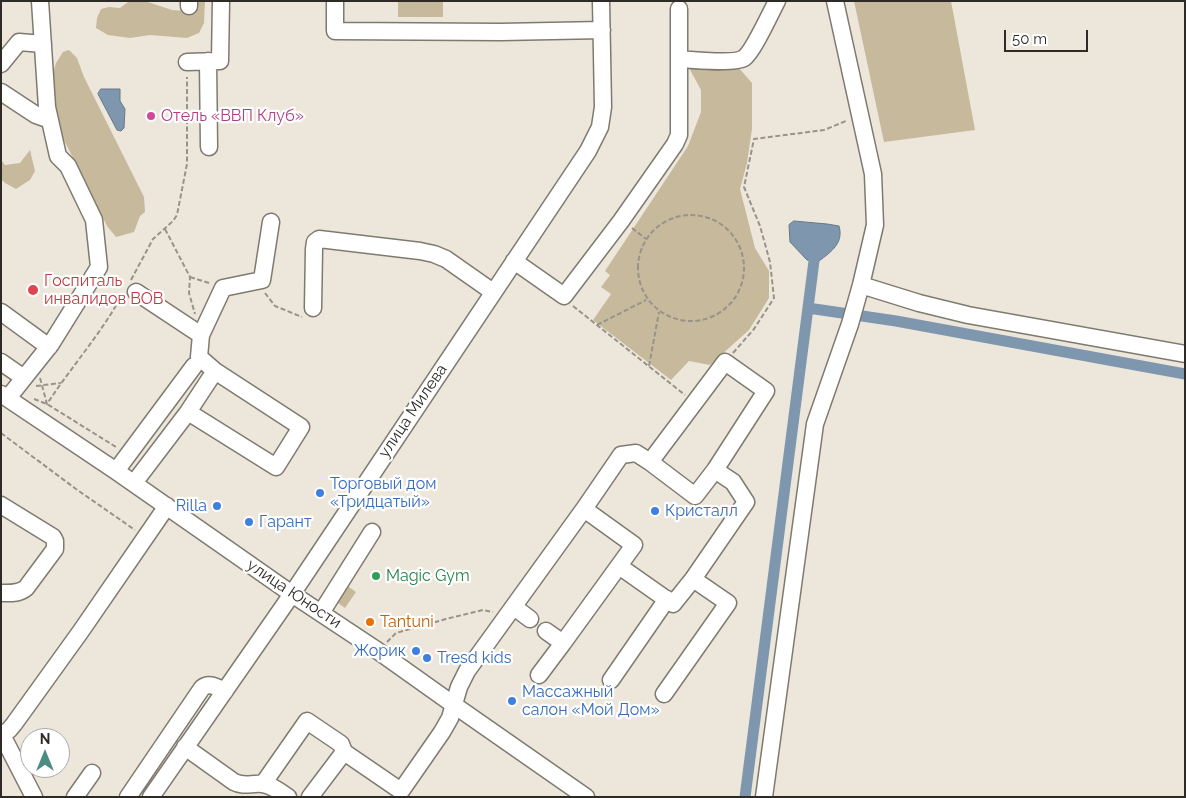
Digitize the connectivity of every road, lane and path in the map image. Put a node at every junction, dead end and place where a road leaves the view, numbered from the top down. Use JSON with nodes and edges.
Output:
{"nodes":[{"id":1,"x":40,"y":1,"type":"edge"},
{"id":2,"x":221,"y":1,"type":"edge"},
{"id":3,"x":334,"y":1,"type":"edge"},
{"id":4,"x":601,"y":1,"type":"edge"},
{"id":5,"x":777,"y":1,"type":"edge"},
{"id":6,"x":835,"y":1,"type":"edge"},
{"id":7,"x":679,"y":9,"type":"dead end"},
{"id":8,"x":602,"y":30,"type":"junction"},
{"id":9,"x":43,"y":44,"type":"junction"},
{"id":10,"x":679,"y":59,"type":"junction"},
{"id":11,"x":186,"y":62,"type":"joint"},
{"id":12,"x":208,"y":62,"type":"junction"},
{"id":13,"x":1,"y":64,"type":"edge"},
{"id":14,"x":1,"y":92,"type":"edge"},
{"id":15,"x":860,"y":114,"type":"junction"},
{"id":16,"x":50,"y":120,"type":"junction"},
{"id":17,"x":209,"y":147,"type":"dead end"},
{"id":18,"x":621,"y":221,"type":"junction"},
{"id":19,"x":271,"y":222,"type":"dead end"},
{"id":20,"x":164,"y":229,"type":"junction"},
{"id":21,"x":646,"y":239,"type":"junction"},
{"id":22,"x":514,"y":261,"type":"junction"},
{"id":23,"x":190,"y":276,"type":"junction"},
{"id":24,"x":256,"y":282,"type":"junction"},
{"id":25,"x":861,"y":285,"type":"junction"},
{"id":26,"x":223,"y":288,"type":"junction"},
{"id":27,"x":128,"y":291,"type":"junction"},
{"id":28,"x":493,"y":292,"type":"junction"},
{"id":29,"x":564,"y":296,"type":"junction"},
{"id":30,"x":647,"y":300,"type":"junction"},
{"id":31,"x":313,"y":308,"type":"joint"},
{"id":32,"x":659,"y":311,"type":"junction"},
{"id":33,"x":1,"y":312,"type":"edge"},
{"id":34,"x":597,"y":324,"type":"junction"},
{"id":35,"x":201,"y":335,"type":"junction"},
{"id":36,"x":49,"y":347,"type":"junction"},
{"id":37,"x":1185,"y":354,"type":"edge"},
{"id":38,"x":1,"y":362,"type":"edge"},
{"id":39,"x":725,"y":362,"type":"junction"},
{"id":40,"x":35,"y":364,"type":"junction"},
{"id":41,"x":194,"y":366,"type":"dead end"},
{"id":42,"x":649,"y":366,"type":"junction"},
{"id":43,"x":215,"y":371,"type":"junction"},
{"id":44,"x":60,"y":383,"type":"junction"},
{"id":45,"x":42,"y":384,"type":"junction"},
{"id":46,"x":12,"y":390,"type":"edge"},
{"id":47,"x":694,"y":403,"type":"junction"},
{"id":48,"x":47,"y":404,"type":"junction"},
{"id":49,"x":188,"y":412,"type":"junction"},
{"id":50,"x":1,"y":433,"type":"edge"},
{"id":51,"x":128,"y":455,"type":"junction"},
{"id":52,"x":650,"y":462,"type":"junction"},
{"id":53,"x":715,"y":470,"type":"junction"},
{"id":54,"x":116,"y":471,"type":"junction"},
{"id":55,"x":134,"y":483,"type":"junction"},
{"id":56,"x":1,"y":505,"type":"edge"},
{"id":57,"x":167,"y":506,"type":"junction"},
{"id":58,"x":584,"y":509,"type":"junction"},
{"id":59,"x":372,"y":532,"type":"dead end"},
{"id":60,"x":146,"y":538,"type":"junction"},
{"id":61,"x":619,"y":566,"type":"junction"},
{"id":62,"x":693,"y":579,"type":"junction"},
{"id":63,"x":1,"y":593,"type":"edge"},
{"id":64,"x":292,"y":594,"type":"junction"},
{"id":65,"x":667,"y":599,"type":"junction"},
{"id":66,"x":511,"y":610,"type":"junction"},
{"id":67,"x":321,"y":613,"type":"junction"},
{"id":68,"x":530,"y":619,"type":"dead end"},
{"id":69,"x":546,"y":631,"type":"dead end"},
{"id":70,"x":563,"y":643,"type":"junction"},
{"id":71,"x":378,"y":651,"type":"junction"},
{"id":72,"x":539,"y":675,"type":"dead end"},
{"id":73,"x":611,"y":680,"type":"dead end"},
{"id":74,"x":225,"y":690,"type":"junction"},
{"id":75,"x":664,"y":694,"type":"dead end"},
{"id":76,"x":454,"y":705,"type":"junction"},
{"id":77,"x":2,"y":735,"type":"edge"},
{"id":78,"x":185,"y":748,"type":"junction"},
{"id":79,"x":344,"y":752,"type":"junction"},
{"id":80,"x":92,"y":773,"type":"dead end"},
{"id":81,"x":263,"y":784,"type":"junction"},
{"id":82,"x":399,"y":794,"type":"edge"},
{"id":83,"x":582,"y":796,"type":"edge"},
{"id":84,"x":34,"y":797,"type":"edge"},
{"id":85,"x":75,"y":797,"type":"edge"},
{"id":86,"x":128,"y":797,"type":"edge"},
{"id":87,"x":151,"y":797,"type":"edge"},
{"id":88,"x":288,"y":797,"type":"edge"},
{"id":89,"x":310,"y":797,"type":"edge"},
{"id":90,"x":764,"y":797,"type":"edge"}],
"edges":[{"from":1,"to":9,"type":"street"},
{"from":2,"to":12,"type":"street"},
{"from":3,"to":8,"type":"street"},
{"from":4,"to":8,"type":"street","name":"улица Милева"},
{"from":5,"to":10,"type":"street"},
{"from":6,"to":15,"type":"street"},
{"from":7,"to":10,"type":"street"},
{"from":8,"to":22,"type":"street","name":"улица Милева"},
{"from":9,"to":13,"type":"street"},
{"from":9,"to":16,"type":"street"},
{"from":10,"to":18,"type":"street"},
{"from":11,"to":12,"type":"street"},
{"from":11,"to":20,"type":"path"},
{"from":12,"to":17,"type":"street"},
{"from":14,"to":16,"type":"street"},
{"from":15,"to":25,"type":"street"},
{"from":15,"to":39,"type":"path"},
{"from":16,"to":36,"type":"street"},
{"from":18,"to":21,"type":"path"},
{"from":18,"to":29,"type":"street"},
{"from":19,"to":24,"type":"street"},
{"from":20,"to":23,"type":"path"},
{"from":20,"to":27,"type":"path"},
{"from":21,"to":30,"type":"path"},
{"from":21,"to":32,"type":"path"},
{"from":22,"to":28,"type":"street","name":"улица Милева"},
{"from":22,"to":29,"type":"street"},
{"from":23,"to":26,"type":"path"},
{"from":23,"to":35,"type":"path"},
{"from":24,"to":26,"type":"street"},
{"from":24,"to":31,"type":"path"},
{"from":25,"to":37,"type":"street"},
{"from":25,"to":90,"type":"street"},
{"from":26,"to":35,"type":"street"},
{"from":27,"to":35,"type":"street"},
{"from":27,"to":44,"type":"path"},
{"from":28,"to":31,"type":"street"},
{"from":28,"to":64,"type":"street","name":"улица Милева"},
{"from":29,"to":34,"type":"path"},
{"from":30,"to":32,"type":"path"},
{"from":30,"to":34,"type":"path"},
{"from":32,"to":42,"type":"path"},
{"from":33,"to":36,"type":"street"},
{"from":34,"to":42,"type":"path"},
{"from":35,"to":43,"type":"street"},
{"from":36,"to":40,"type":"street"},
{"from":38,"to":46,"type":"street","name":"улица Юности"},
{"from":39,"to":47,"type":"street"},
{"from":39,"to":53,"type":"street"},
{"from":40,"to":45,"type":"path"},
{"from":40,"to":46,"type":"street"},
{"from":41,"to":51,"type":"street"},
{"from":42,"to":47,"type":"path"},
{"from":43,"to":49,"type":"street"},
{"from":43,"to":49,"type":"street"},
{"from":44,"to":45,"type":"path"},
{"from":44,"to":48,"type":"path"},
{"from":45,"to":46,"type":"path"},
{"from":45,"to":48,"type":"path"},
{"from":46,"to":48,"type":"path"},
{"from":46,"to":54,"type":"street","name":"улица Юности"},
{"from":47,"to":52,"type":"street"},
{"from":48,"to":51,"type":"path"},
{"from":49,"to":55,"type":"street"},
{"from":50,"to":60,"type":"path"},
{"from":51,"to":54,"type":"street"},
{"from":52,"to":53,"type":"street"},
{"from":52,"to":58,"type":"street"},
{"from":53,"to":62,"type":"street"},
{"from":54,"to":55,"type":"street","name":"улица Юности"},
{"from":55,"to":57,"type":"street","name":"улица Юности"},
{"from":56,"to":63,"type":"street"},
{"from":57,"to":60,"type":"street"},
{"from":57,"to":64,"type":"street","name":"улица Юности"},
{"from":58,"to":61,"type":"street"},
{"from":58,"to":66,"type":"street"},
{"from":59,"to":67,"type":"street"},
{"from":60,"to":77,"type":"street"},
{"from":61,"to":65,"type":"street"},
{"from":61,"to":70,"type":"street"},
{"from":62,"to":65,"type":"street"},
{"from":62,"to":75,"type":"street"},
{"from":64,"to":67,"type":"street","name":"улица Юности"},
{"from":64,"to":74,"type":"street","name":"улица Милева"},
{"from":65,"to":73,"type":"street"},
{"from":66,"to":68,"type":"street"},
{"from":66,"to":71,"type":"path"},
{"from":66,"to":76,"type":"street"},
{"from":67,"to":71,"type":"street","name":"улица Юности"},
{"from":69,"to":70,"type":"street"},
{"from":70,"to":72,"type":"street"},
{"from":71,"to":76,"type":"street","name":"улица Юности"},
{"from":74,"to":78,"type":"street","name":"улица Милева"},
{"from":74,"to":86,"type":"street"},
{"from":76,"to":82,"type":"street"},
{"from":76,"to":83,"type":"street","name":"улица Юности"},
{"from":77,"to":84,"type":"street"},
{"from":78,"to":81,"type":"street"},
{"from":78,"to":87,"type":"street","name":"улица Милева"},
{"from":79,"to":81,"type":"street"},
{"from":79,"to":82,"type":"street"},
{"from":79,"to":89,"type":"street"},
{"from":80,"to":85,"type":"street"},
{"from":81,"to":88,"type":"street"}]}
